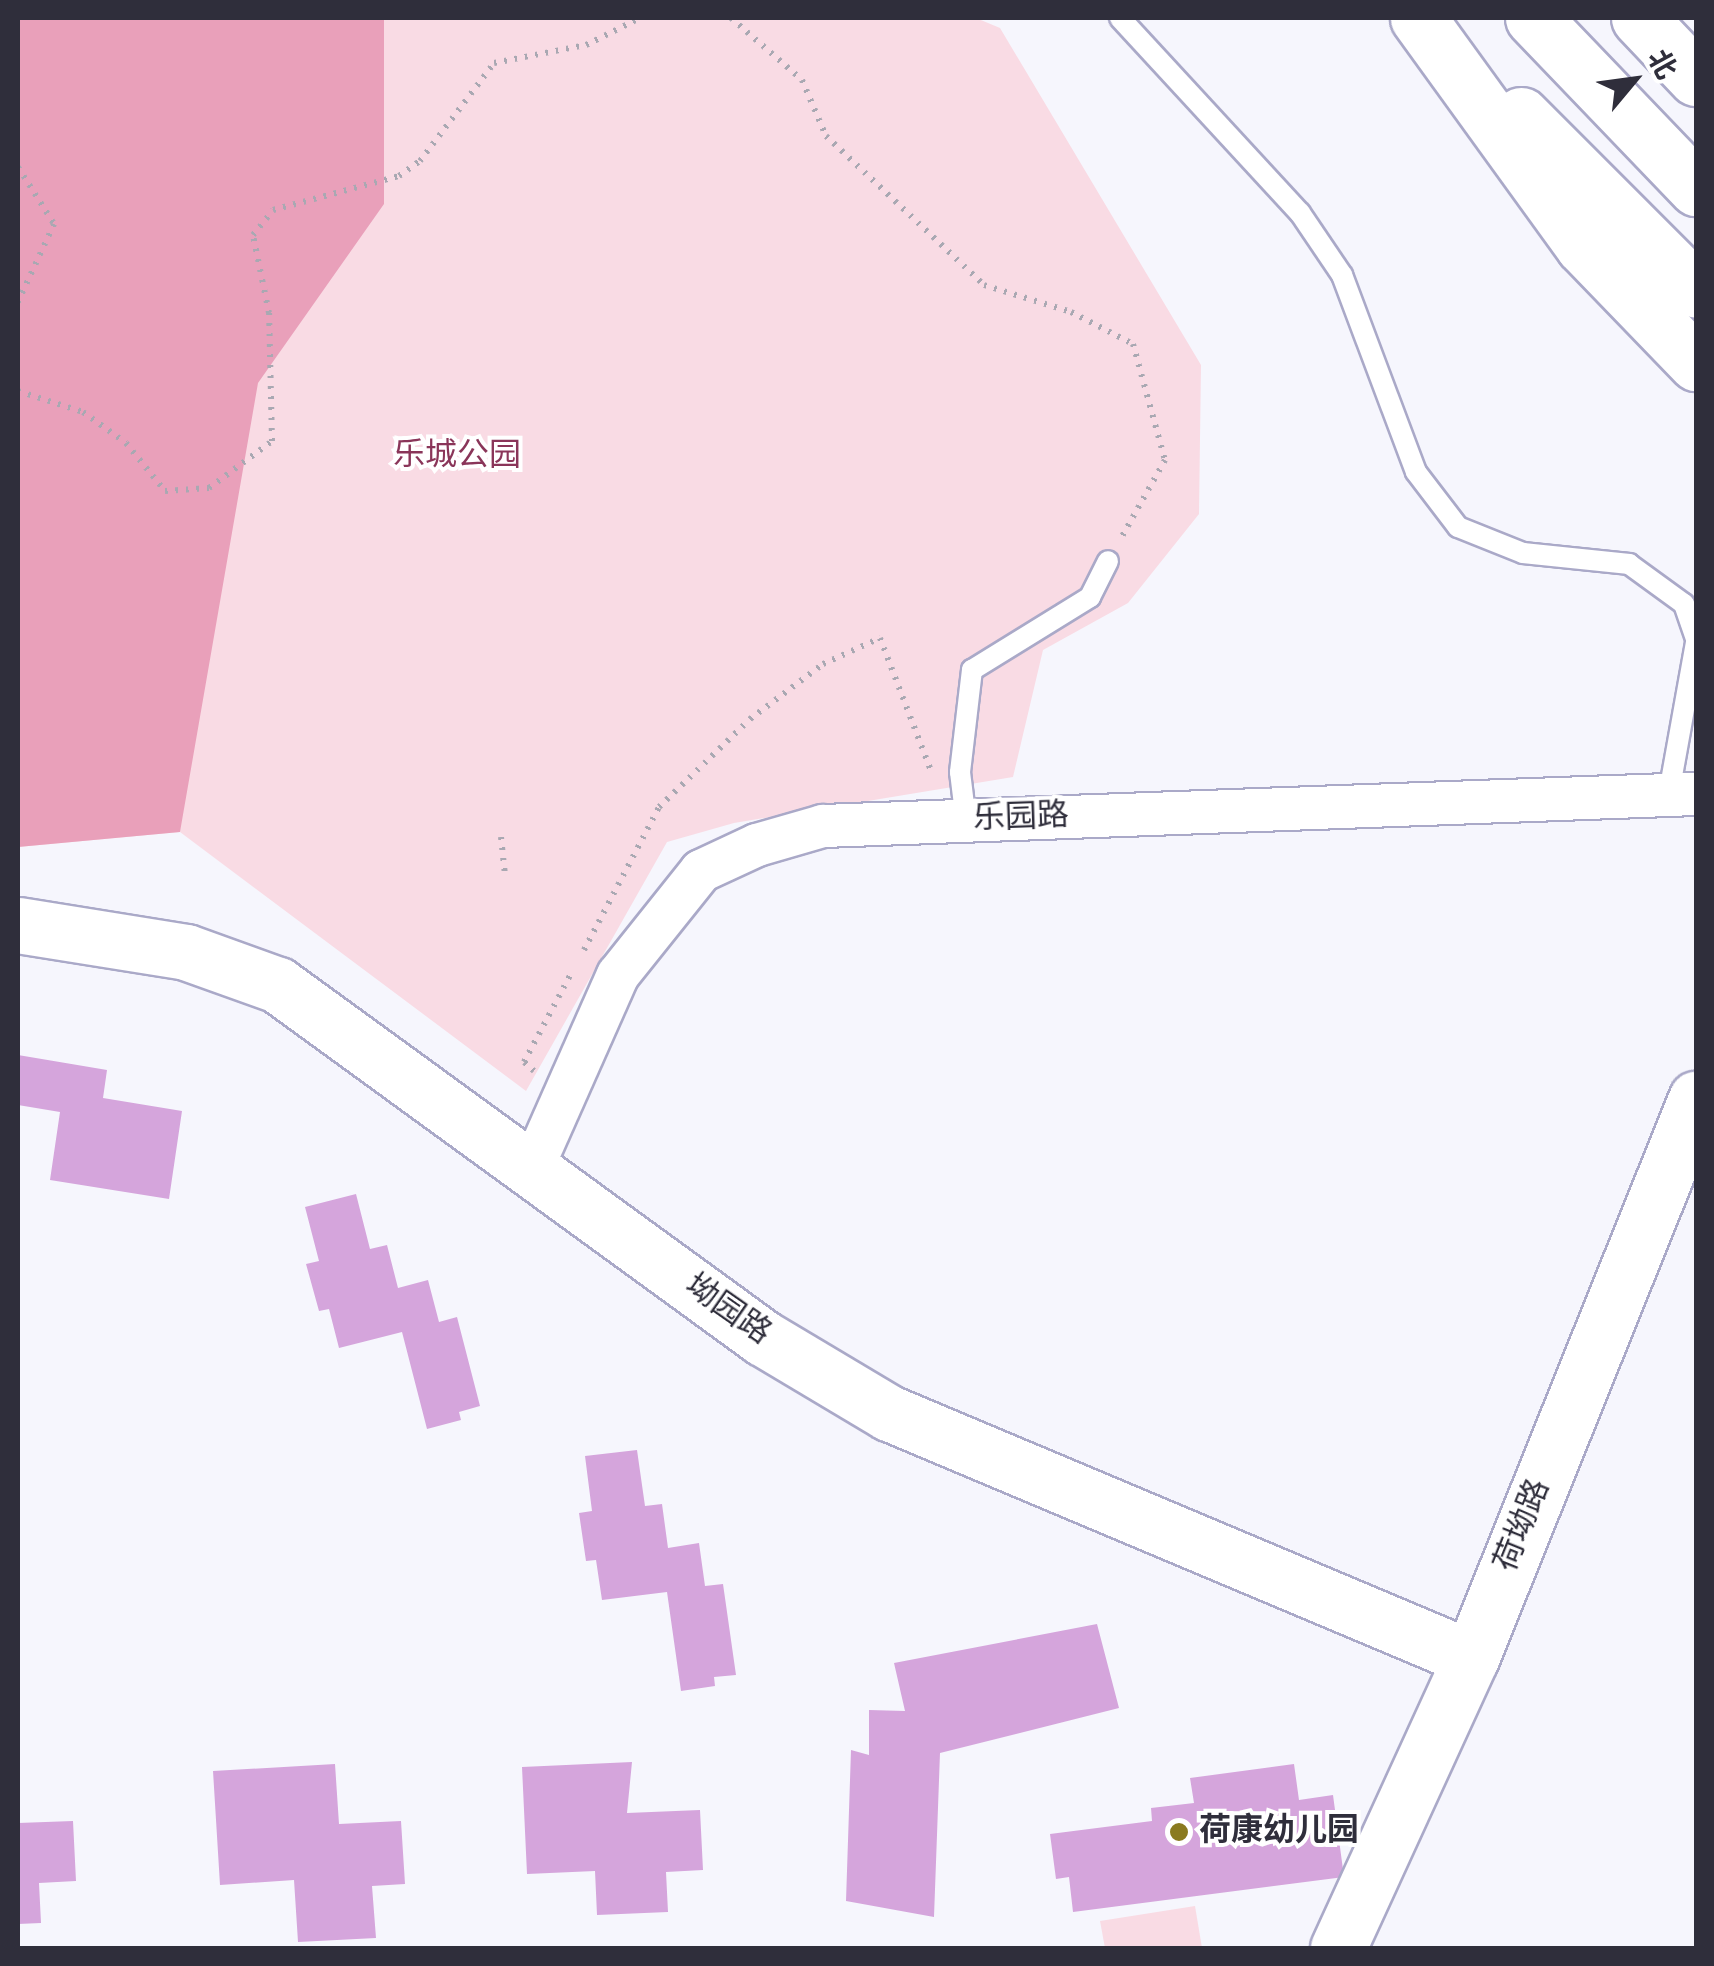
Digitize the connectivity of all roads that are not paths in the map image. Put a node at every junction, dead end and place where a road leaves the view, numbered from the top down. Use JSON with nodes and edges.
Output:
{"nodes":[{"id":1,"x":1120,"y":18,"type":"edge"},
{"id":2,"x":1421,"y":18,"type":"edge"},
{"id":3,"x":1532,"y":18,"type":"edge"},
{"id":4,"x":1639,"y":18,"type":"edge"},
{"id":5,"x":1696,"y":78,"type":"edge"},
{"id":6,"x":1696,"y":188,"type":"edge"},
{"id":7,"x":1696,"y":290,"type":"edge"},
{"id":8,"x":1696,"y":363,"type":"edge"},
{"id":9,"x":1108,"y":561,"type":"road end"},
{"id":10,"x":1696,"y":641,"type":"edge"},
{"id":11,"x":1682,"y":796,"type":"edge"},
{"id":12,"x":966,"y":821,"type":"junction"},
{"id":13,"x":18,"y":925,"type":"edge"},
{"id":14,"x":1696,"y":1098,"type":"edge"},
{"id":15,"x":532,"y":1172,"type":"junction"},
{"id":16,"x":1471,"y":1658,"type":"junction"},
{"id":17,"x":1338,"y":1948,"type":"edge"}],
"edges":[{"from":1,"to":10,"type":"lane"},
{"from":2,"to":7,"type":"main road"},
{"from":2,"to":8,"type":"main road"},
{"from":3,"to":6,"type":"main road"},
{"from":4,"to":5,"type":"main road"},
{"from":9,"to":12,"type":"lane"},
{"from":10,"to":11,"type":"lane"},
{"from":11,"to":12,"type":"street","name":"乐园路"},
{"from":12,"to":15,"type":"street","name":"乐园路"},
{"from":13,"to":15,"type":"main road","name":"坳园路"},
{"from":14,"to":16,"type":"main road","name":"荷坳路"},
{"from":15,"to":16,"type":"main road","name":"坳园路"},
{"from":16,"to":17,"type":"main road","name":"荷坳路"}]}
